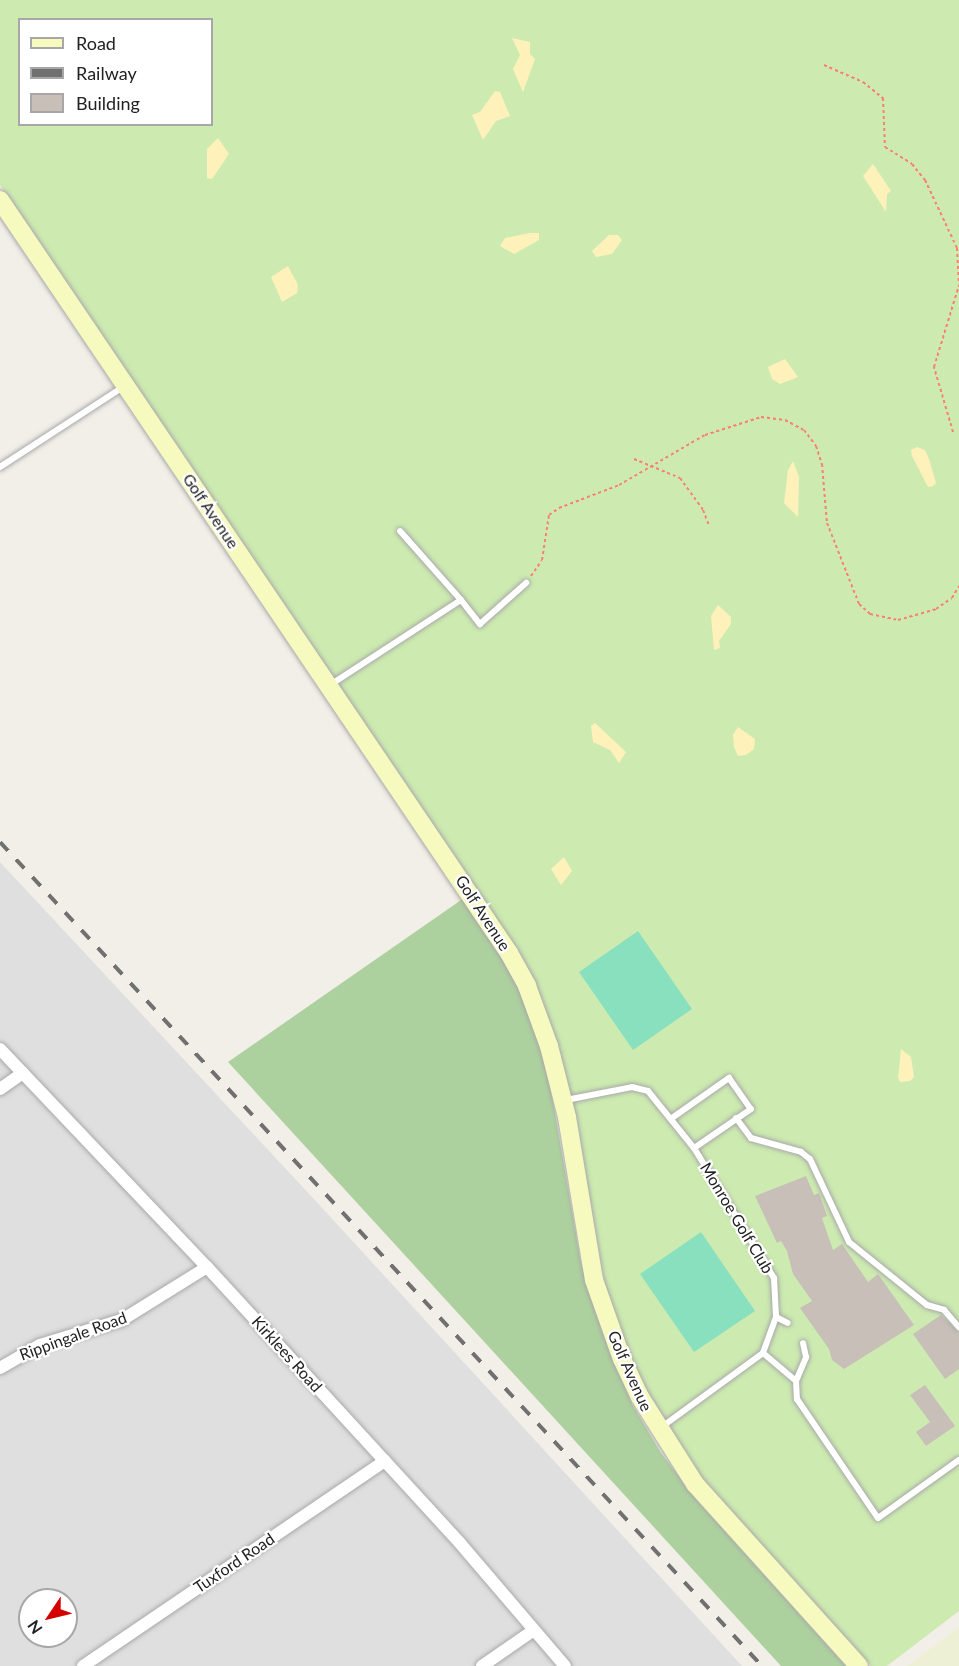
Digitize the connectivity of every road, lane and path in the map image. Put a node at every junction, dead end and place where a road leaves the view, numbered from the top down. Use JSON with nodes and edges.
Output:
{"nodes":[{"id":1,"x":824,"y":65,"type":"dead end"},
{"id":2,"x":0,"y":200,"type":"edge"},
{"id":3,"x":959,"y":284,"type":"edge"},
{"id":4,"x":126,"y":385,"type":"junction"},
{"id":5,"x":953,"y":432,"type":"dead end"},
{"id":6,"x":634,"y":459,"type":"dead end"},
{"id":7,"x":652,"y":466,"type":"junction"},
{"id":8,"x":0,"y":467,"type":"edge"},
{"id":9,"x":709,"y":526,"type":"dead end"},
{"id":10,"x":400,"y":531,"type":"dead end"},
{"id":11,"x":526,"y":583,"type":"joint"},
{"id":12,"x":959,"y":586,"type":"edge"},
{"id":13,"x":461,"y":600,"type":"junction"},
{"id":14,"x":329,"y":685,"type":"junction"},
{"id":15,"x":0,"y":1050,"type":"edge"},
{"id":16,"x":23,"y":1073,"type":"junction"},
{"id":17,"x":0,"y":1089,"type":"edge"},
{"id":18,"x":563,"y":1100,"type":"junction"},
{"id":19,"x":672,"y":1118,"type":"junction"},
{"id":20,"x":736,"y":1118,"type":"junction"},
{"id":21,"x":694,"y":1148,"type":"junction"},
{"id":22,"x":207,"y":1267,"type":"junction"},
{"id":23,"x":776,"y":1317,"type":"junction"},
{"id":24,"x":788,"y":1323,"type":"dead end"},
{"id":25,"x":959,"y":1327,"type":"edge"},
{"id":26,"x":803,"y":1343,"type":"dead end"},
{"id":27,"x":763,"y":1353,"type":"junction"},
{"id":28,"x":0,"y":1368,"type":"edge"},
{"id":29,"x":796,"y":1381,"type":"junction"},
{"id":30,"x":657,"y":1430,"type":"junction"},
{"id":31,"x":959,"y":1460,"type":"edge"},
{"id":32,"x":385,"y":1461,"type":"junction"},
{"id":33,"x":534,"y":1630,"type":"junction"},
{"id":34,"x":83,"y":1666,"type":"edge"},
{"id":35,"x":482,"y":1666,"type":"edge"},
{"id":36,"x":565,"y":1666,"type":"edge"},
{"id":37,"x":860,"y":1666,"type":"edge"}],
"edges":[{"from":1,"to":3,"type":"path"},
{"from":2,"to":4,"type":"street","name":"Golf Avenue"},
{"from":3,"to":5,"type":"path"},
{"from":4,"to":8,"type":"lane"},
{"from":4,"to":14,"type":"street","name":"Golf Avenue"},
{"from":6,"to":7,"type":"path"},
{"from":7,"to":9,"type":"path"},
{"from":7,"to":11,"type":"path"},
{"from":7,"to":12,"type":"path"},
{"from":10,"to":13,"type":"lane"},
{"from":11,"to":13,"type":"lane"},
{"from":13,"to":14,"type":"lane"},
{"from":14,"to":18,"type":"street","name":"Golf Avenue"},
{"from":15,"to":16,"type":"street","name":"Kirklees Road"},
{"from":16,"to":17,"type":"street"},
{"from":16,"to":22,"type":"street","name":"Kirklees Road"},
{"from":18,"to":19,"type":"lane","name":"Monroe Golf Club"},
{"from":18,"to":30,"type":"street","name":"Golf Avenue"},
{"from":19,"to":20,"type":"lane"},
{"from":19,"to":21,"type":"lane","name":"Monroe Golf Club"},
{"from":20,"to":21,"type":"lane"},
{"from":20,"to":25,"type":"lane"},
{"from":21,"to":23,"type":"lane","name":"Monroe Golf Club"},
{"from":22,"to":28,"type":"street","name":"Rippingale Road"},
{"from":22,"to":32,"type":"street","name":"Kirklees Road"},
{"from":23,"to":24,"type":"lane"},
{"from":23,"to":27,"type":"lane","name":"Monroe Golf Club"},
{"from":26,"to":29,"type":"lane"},
{"from":27,"to":29,"type":"lane"},
{"from":27,"to":30,"type":"lane"},
{"from":29,"to":31,"type":"lane"},
{"from":30,"to":37,"type":"street","name":"Golf Avenue"},
{"from":32,"to":33,"type":"street","name":"Kirklees Road"},
{"from":32,"to":34,"type":"street","name":"Tuxford Road"},
{"from":33,"to":35,"type":"street"},
{"from":33,"to":36,"type":"street","name":"Kirklees Road"}]}
